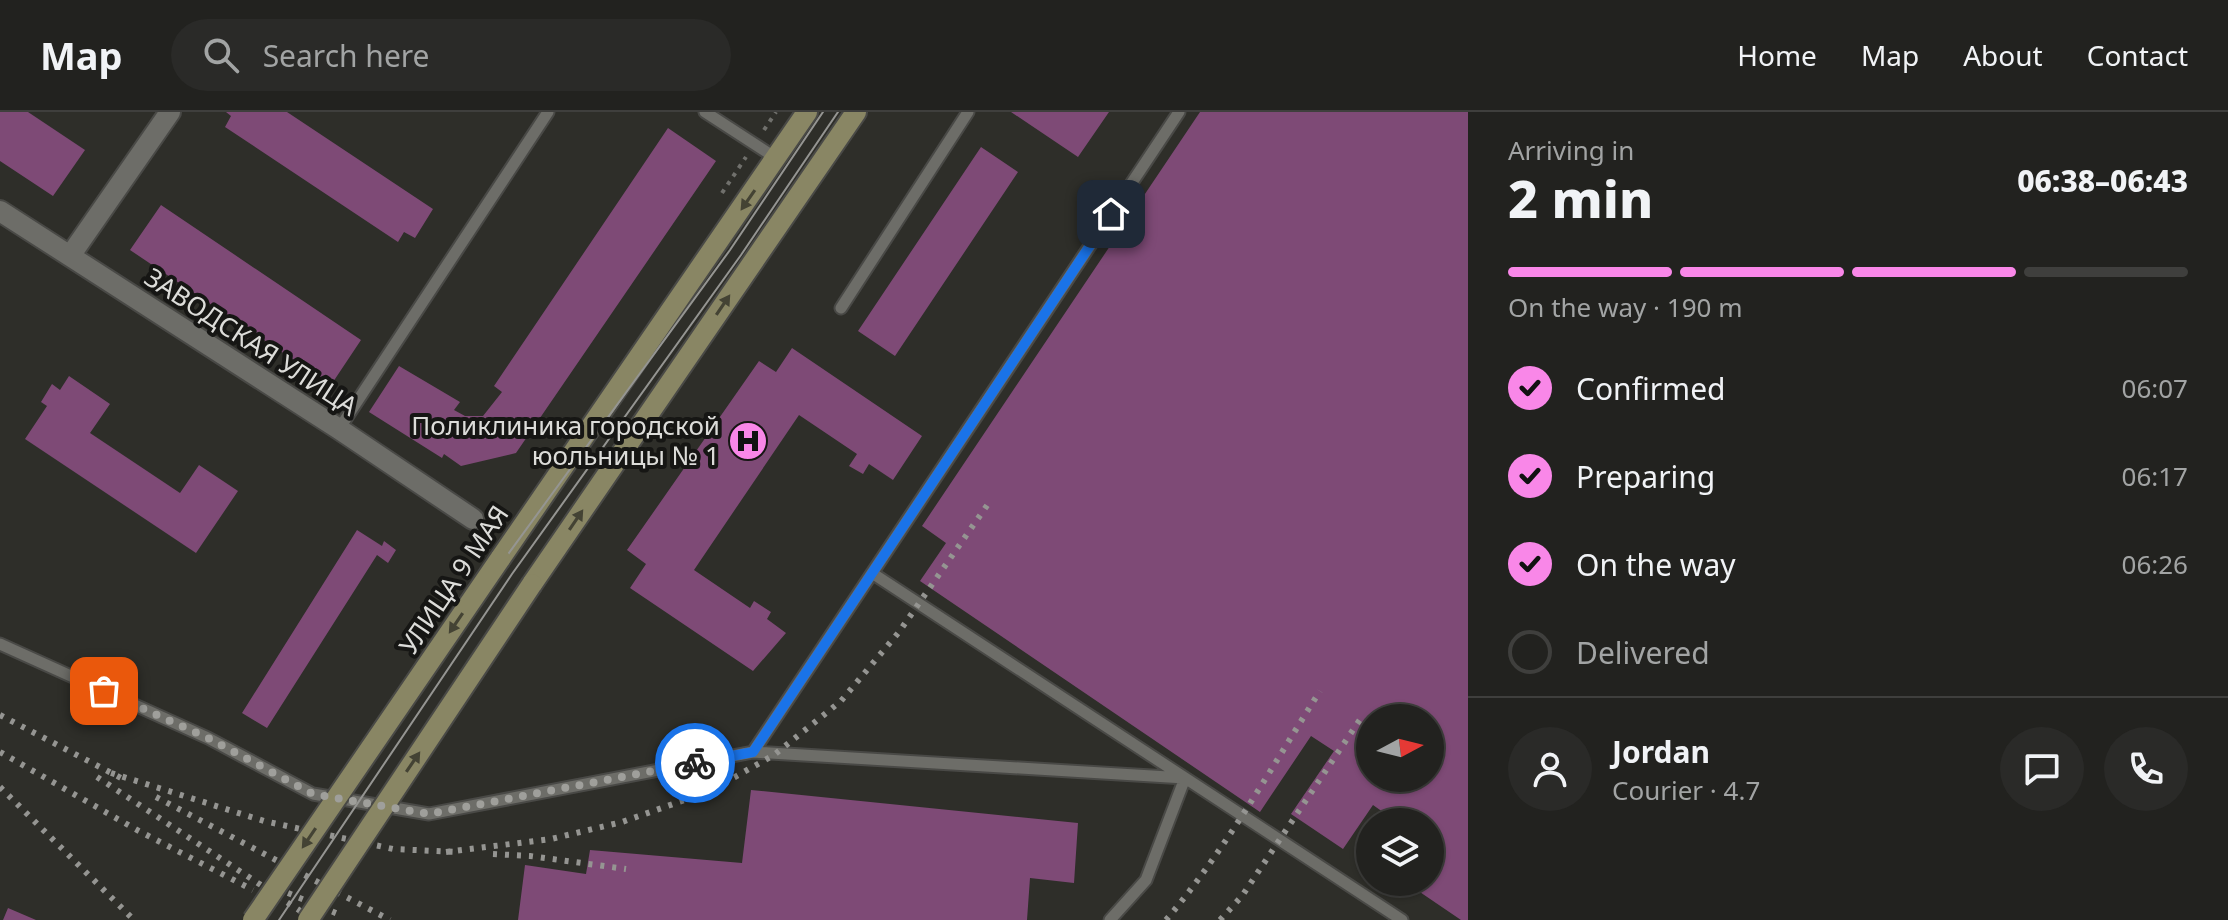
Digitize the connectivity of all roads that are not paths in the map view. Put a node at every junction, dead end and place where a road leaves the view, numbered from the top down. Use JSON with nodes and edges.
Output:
{"nodes":[{"id":1,"x":170,"y":112,"type":"edge"},
{"id":2,"x":548,"y":112,"type":"edge"},
{"id":3,"x":705,"y":112,"type":"edge"},
{"id":4,"x":807,"y":112,"type":"edge"},
{"id":5,"x":856,"y":112,"type":"edge"},
{"id":6,"x":968,"y":112,"type":"edge"},
{"id":7,"x":1179,"y":112,"type":"edge"},
{"id":8,"x":776,"y":158,"type":"junction"},
{"id":9,"x":0,"y":211,"type":"edge"},
{"id":10,"x":70,"y":256,"type":"junction"},
{"id":11,"x":841,"y":308,"type":"dead end"},
{"id":12,"x":339,"y":429,"type":"junction"},
{"id":13,"x":473,"y":519,"type":"dead end"},
{"id":14,"x":872,"y":573,"type":"junction"},
{"id":15,"x":0,"y":644,"type":"edge"},
{"id":16,"x":753,"y":752,"type":"junction"},
{"id":17,"x":1185,"y":778,"type":"junction"},
{"id":18,"x":253,"y":920,"type":"edge"},
{"id":19,"x":308,"y":920,"type":"edge"},
{"id":20,"x":1110,"y":920,"type":"edge"},
{"id":21,"x":1402,"y":920,"type":"edge"}],
"edges":[{"from":1,"to":10,"type":"street"},
{"from":2,"to":12,"type":"lane"},
{"from":3,"to":8,"type":"lane"},
{"from":4,"to":8,"type":"main road","name":"УЛИЦА 9 МАЯ"},
{"from":19,"to":5,"type":"main road","one_way":true,"bridge":true},
{"from":6,"to":11,"type":"lane"},
{"from":7,"to":14,"type":"lane"},
{"from":8,"to":18,"type":"main road","name":"УЛИЦА 9 МАЯ","one_way":true,"bridge":true},
{"from":9,"to":10,"type":"street","name":"ЗАВОДСКАЯ УЛИЦА"},
{"from":10,"to":12,"type":"street","name":"ЗАВОДСКАЯ УЛИЦА"},
{"from":12,"to":13,"type":"street","name":"ЗАВОДСКАЯ УЛИЦА"},
{"from":14,"to":16,"type":"lane"},
{"from":14,"to":17,"type":"lane"},
{"from":15,"to":16,"type":"lane"},
{"from":16,"to":17,"type":"lane"},
{"from":17,"to":20,"type":"lane"},
{"from":17,"to":21,"type":"lane"}]}
